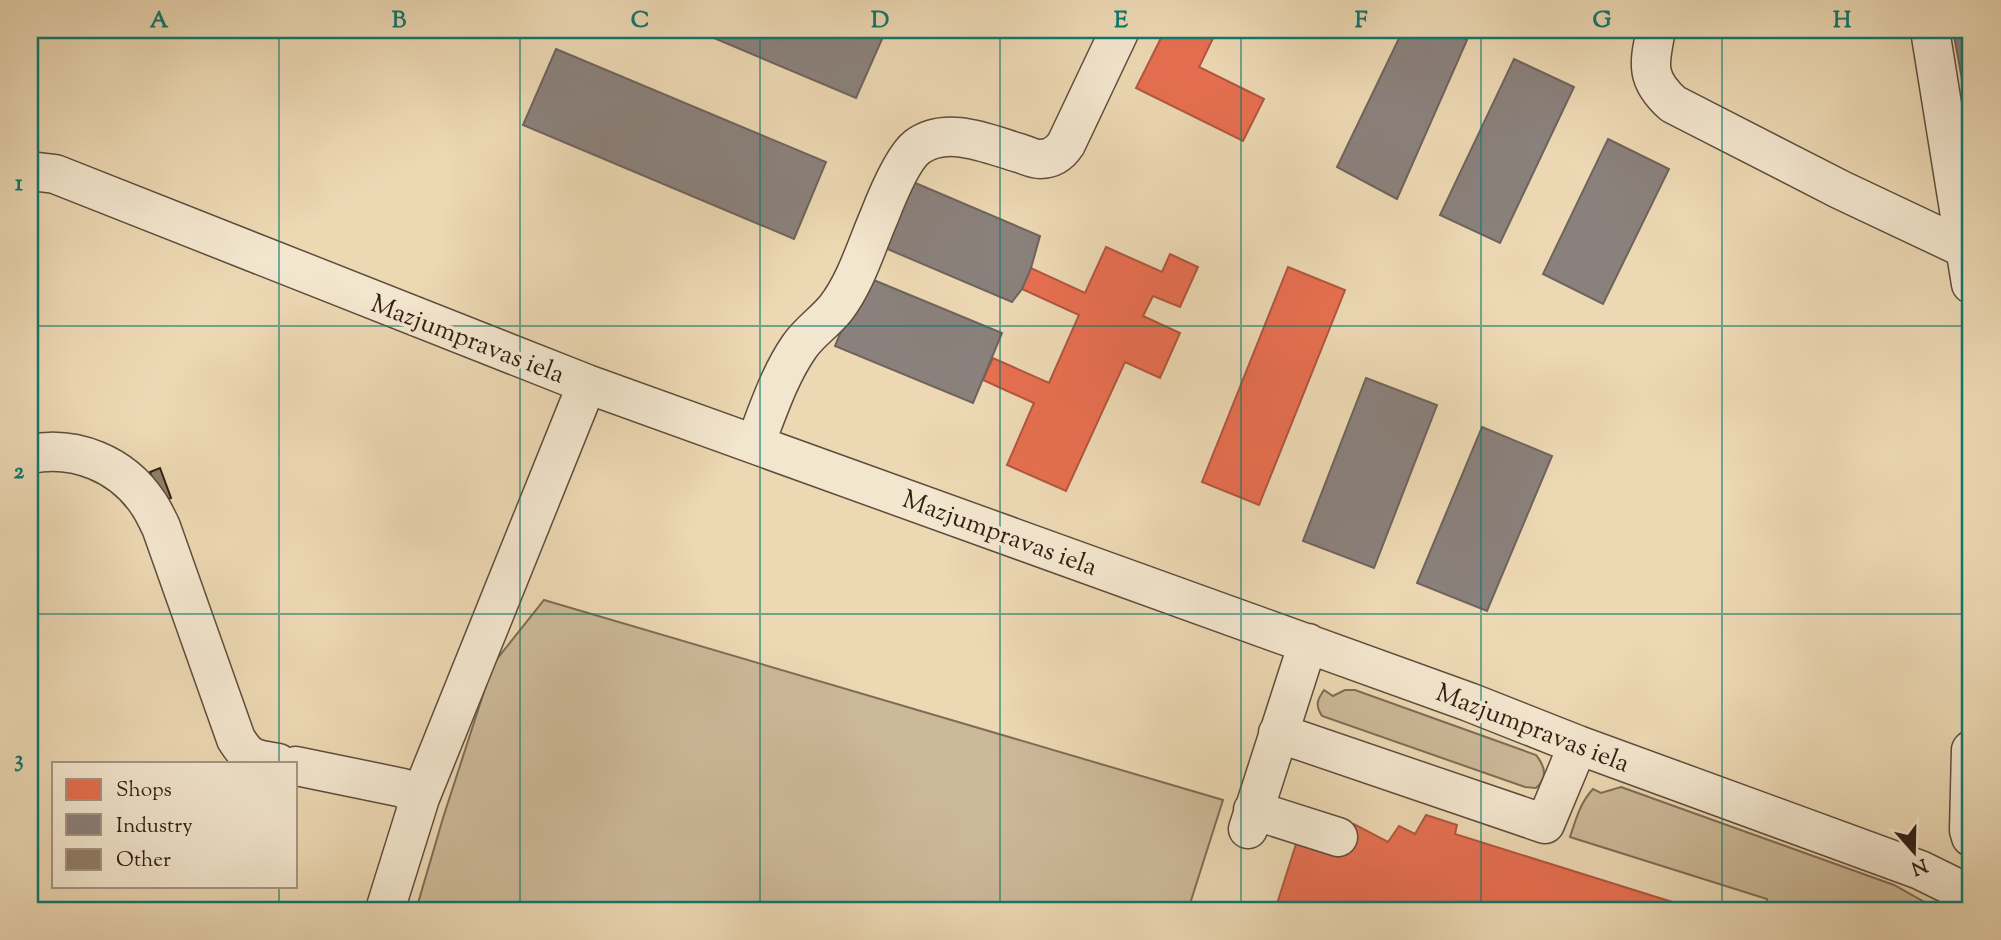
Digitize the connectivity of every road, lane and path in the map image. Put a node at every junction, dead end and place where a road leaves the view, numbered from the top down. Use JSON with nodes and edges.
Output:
{"nodes":[{"id":1,"x":1121,"y":30,"type":"edge"},
{"id":2,"x":1656,"y":30,"type":"edge"},
{"id":3,"x":1930,"y":30,"type":"edge"},
{"id":4,"x":30,"y":171,"type":"edge"},
{"id":5,"x":1968,"y":266,"type":"edge"},
{"id":6,"x":587,"y":384,"type":"junction"},
{"id":7,"x":755,"y":444,"type":"junction"},
{"id":8,"x":30,"y":454,"type":"edge"},
{"id":9,"x":1308,"y":643,"type":"junction"},
{"id":10,"x":1278,"y":733,"type":"junction"},
{"id":11,"x":1578,"y":744,"type":"junction"},
{"id":12,"x":1971,"y":750,"type":"edge"},
{"id":13,"x":273,"y":762,"type":"edge"},
{"id":14,"x":298,"y":766,"type":"edge"},
{"id":15,"x":420,"y":798,"type":"junction"},
{"id":16,"x":1338,"y":837,"type":"dead end"},
{"id":17,"x":1971,"y":837,"type":"edge"},
{"id":18,"x":1971,"y":895,"type":"edge"},
{"id":19,"x":385,"y":910,"type":"edge"}],
"edges":[{"from":1,"to":7,"type":"street"},
{"from":2,"to":5,"type":"street"},
{"from":3,"to":5,"type":"street"},
{"from":4,"to":6,"type":"street","name":"Mazjumpravas iela"},
{"from":6,"to":7,"type":"street","name":"Mazjumpravas iela"},
{"from":6,"to":15,"type":"street"},
{"from":7,"to":9,"type":"street","name":"Mazjumpravas iela"},
{"from":8,"to":13,"type":"street"},
{"from":9,"to":10,"type":"street"},
{"from":9,"to":11,"type":"street","name":"Mazjumpravas iela"},
{"from":10,"to":11,"type":"street"},
{"from":10,"to":16,"type":"street"},
{"from":11,"to":18,"type":"street","name":"Mazjumpravas iela"},
{"from":12,"to":17,"type":"street"},
{"from":14,"to":15,"type":"street"},
{"from":15,"to":19,"type":"street"}]}
